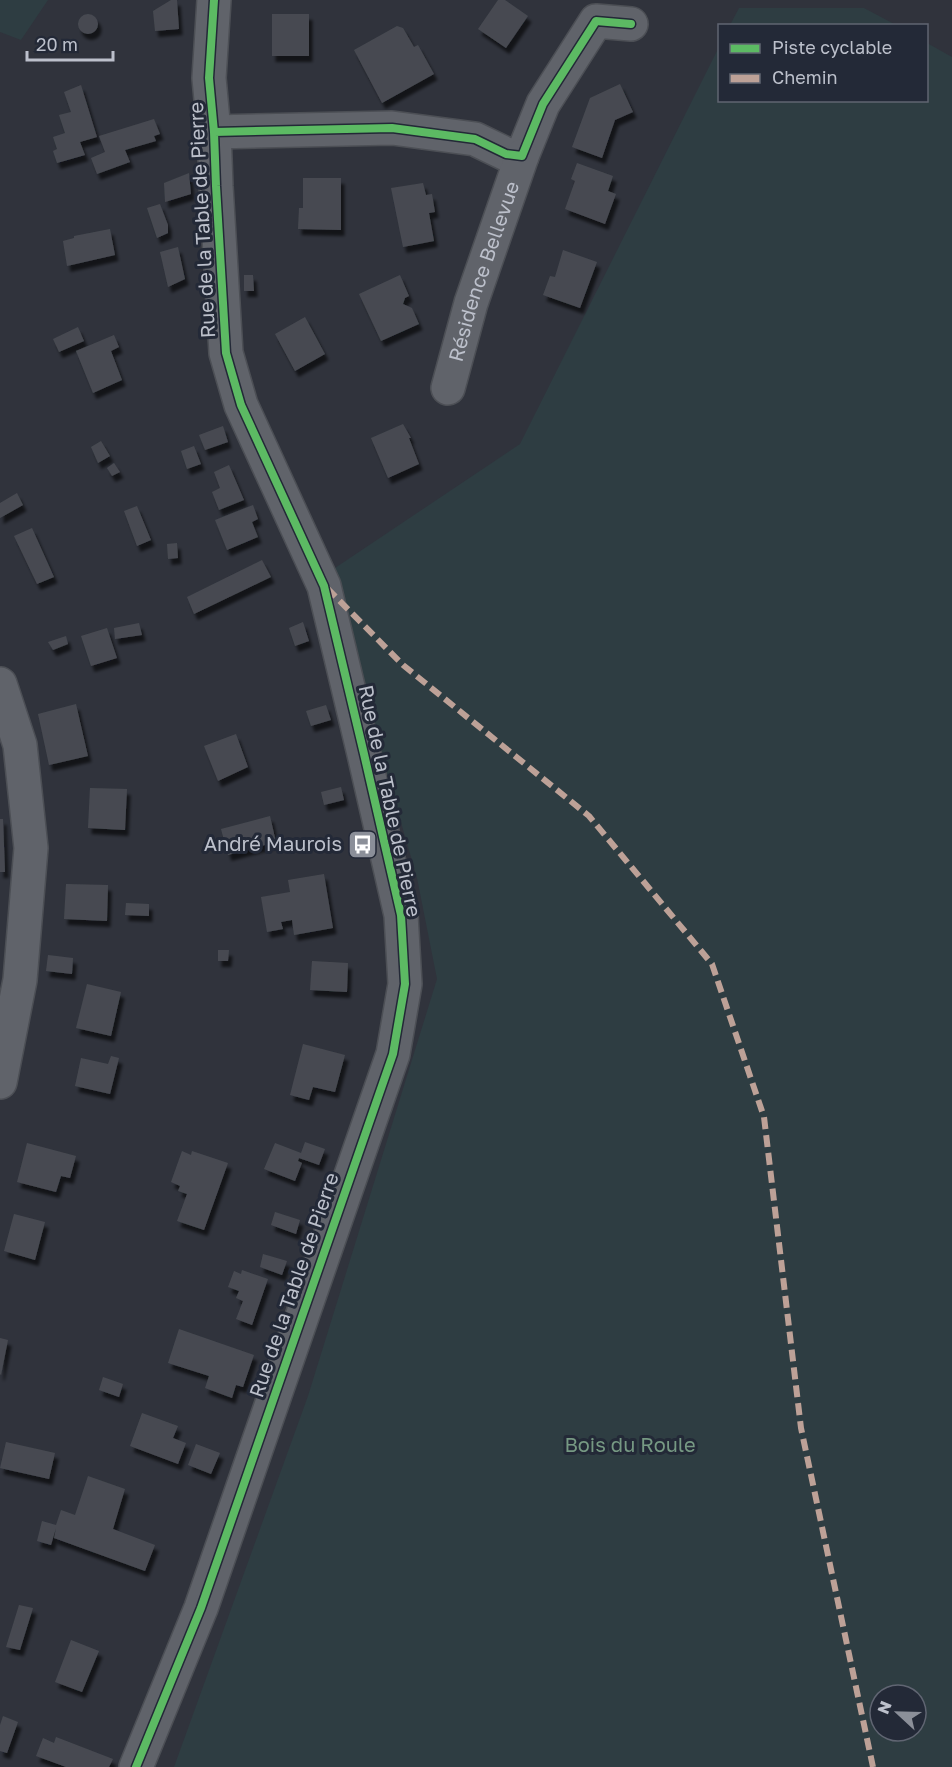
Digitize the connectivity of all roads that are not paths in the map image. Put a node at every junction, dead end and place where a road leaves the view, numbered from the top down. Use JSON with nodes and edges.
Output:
{"nodes":[{"id":1,"x":214,"y":0,"type":"edge"},
{"id":2,"x":631,"y":24,"type":"dead end"},
{"id":3,"x":214,"y":132,"type":"junction"},
{"id":4,"x":522,"y":156,"type":"junction"},
{"id":5,"x":447,"y":388,"type":"dead end"},
{"id":6,"x":0,"y":684,"type":"edge"},
{"id":7,"x":0,"y":1082,"type":"edge"},
{"id":8,"x":136,"y":1767,"type":"edge"}],
"edges":[{"from":1,"to":3,"type":"street","name":"Rue de la Table de Pierre"},
{"from":2,"to":4,"type":"street","name":"Résidence Bellevue"},
{"from":3,"to":4,"type":"street","name":"Résidence Bellevue"},
{"from":3,"to":8,"type":"street","name":"Rue de la Table de Pierre"},
{"from":4,"to":5,"type":"street","name":"Résidence Bellevue"},
{"from":6,"to":7,"type":"street"}]}
